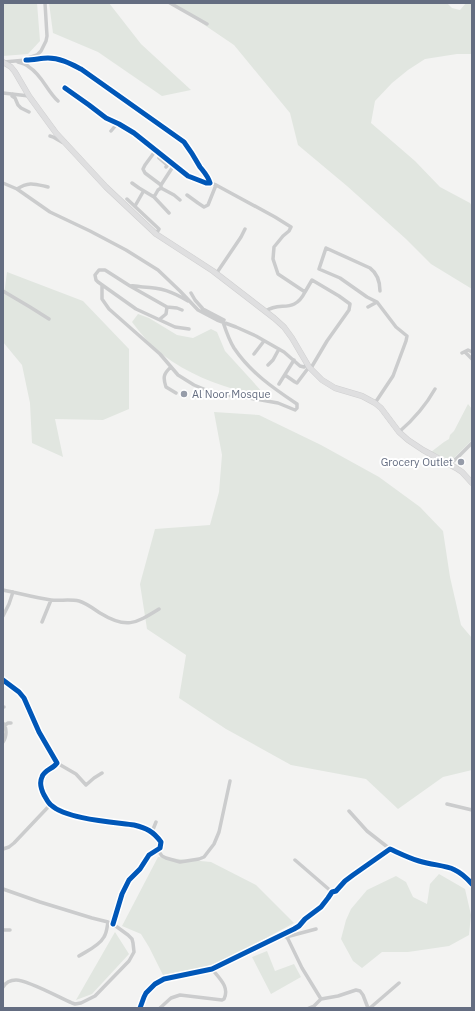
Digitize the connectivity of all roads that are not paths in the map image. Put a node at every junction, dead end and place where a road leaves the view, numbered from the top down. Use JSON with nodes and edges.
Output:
{"nodes":[{"id":1,"x":45,"y":3,"type":"edge"},
{"id":2,"x":170,"y":3,"type":"edge"},
{"id":3,"x":207,"y":24,"type":"dead end"},
{"id":4,"x":26,"y":60,"type":"junction"},
{"id":5,"x":17,"y":61,"type":"junction"},
{"id":6,"x":4,"y":62,"type":"edge"},
{"id":7,"x":65,"y":88,"type":"dead end"},
{"id":8,"x":3,"y":93,"type":"edge"},
{"id":9,"x":13,"y":94,"type":"junction"},
{"id":10,"x":29,"y":96,"type":"junction"},
{"id":11,"x":58,"y":102,"type":"dead end"},
{"id":12,"x":29,"y":112,"type":"dead end"},
{"id":13,"x":119,"y":124,"type":"junction"},
{"id":14,"x":111,"y":131,"type":"dead end"},
{"id":15,"x":50,"y":136,"type":"dead end"},
{"id":16,"x":66,"y":144,"type":"junction"},
{"id":17,"x":156,"y":150,"type":"junction"},
{"id":18,"x":161,"y":154,"type":"junction"},
{"id":19,"x":174,"y":165,"type":"junction"},
{"id":20,"x":166,"y":167,"type":"dead end"},
{"id":21,"x":3,"y":183,"type":"edge"},
{"id":22,"x":132,"y":183,"type":"dead end"},
{"id":23,"x":210,"y":183,"type":"junction"},
{"id":24,"x":216,"y":185,"type":"junction"},
{"id":25,"x":161,"y":186,"type":"junction"},
{"id":26,"x":48,"y":187,"type":"dead end"},
{"id":27,"x":17,"y":189,"type":"junction"},
{"id":28,"x":143,"y":192,"type":"dead end"},
{"id":29,"x":187,"y":195,"type":"dead end"},
{"id":30,"x":154,"y":197,"type":"junction"},
{"id":31,"x":127,"y":199,"type":"dead end"},
{"id":32,"x":180,"y":200,"type":"dead end"},
{"id":33,"x":135,"y":206,"type":"junction"},
{"id":34,"x":169,"y":213,"type":"dead end"},
{"id":35,"x":245,"y":229,"type":"dead end"},
{"id":36,"x":156,"y":234,"type":"junction"},
{"id":37,"x":216,"y":274,"type":"junction"},
{"id":38,"x":102,"y":286,"type":"junction"},
{"id":39,"x":130,"y":286,"type":"junction"},
{"id":40,"x":3,"y":290,"type":"edge"},
{"id":41,"x":380,"y":291,"type":"dead end"},
{"id":42,"x":305,"y":292,"type":"junction"},
{"id":43,"x":191,"y":293,"type":"dead end"},
{"id":44,"x":190,"y":302,"type":"junction"},
{"id":45,"x":376,"y":302,"type":"junction"},
{"id":46,"x":168,"y":307,"type":"junction"},
{"id":47,"x":368,"y":307,"type":"dead end"},
{"id":48,"x":182,"y":310,"type":"dead end"},
{"id":49,"x":266,"y":311,"type":"junction"},
{"id":50,"x":49,"y":319,"type":"dead end"},
{"id":51,"x":160,"y":319,"type":"junction"},
{"id":52,"x":224,"y":322,"type":"junction"},
{"id":53,"x":189,"y":329,"type":"dead end"},
{"id":54,"x":264,"y":341,"type":"junction"},
{"id":55,"x":279,"y":349,"type":"junction"},
{"id":56,"x":472,"y":352,"type":"edge"},
{"id":57,"x":254,"y":354,"type":"dead end"},
{"id":58,"x":472,"y":359,"type":"edge"},
{"id":59,"x":294,"y":360,"type":"junction"},
{"id":60,"x":268,"y":365,"type":"dead end"},
{"id":61,"x":170,"y":366,"type":"junction"},
{"id":62,"x":309,"y":366,"type":"junction"},
{"id":63,"x":285,"y":375,"type":"junction"},
{"id":64,"x":279,"y":384,"type":"dead end"},
{"id":65,"x":435,"y":389,"type":"dead end"},
{"id":66,"x":176,"y":393,"type":"dead end"},
{"id":67,"x":375,"y":403,"type":"junction"},
{"id":68,"x":399,"y":432,"type":"junction"},
{"id":69,"x":472,"y":443,"type":"edge"},
{"id":70,"x":449,"y":464,"type":"junction"},
{"id":71,"x":472,"y":482,"type":"edge"},
{"id":72,"x":3,"y":590,"type":"edge"},
{"id":73,"x":13,"y":592,"type":"junction"},
{"id":74,"x":51,"y":600,"type":"junction"},
{"id":75,"x":159,"y":609,"type":"dead end"},
{"id":76,"x":3,"y":616,"type":"edge"},
{"id":77,"x":42,"y":622,"type":"dead end"},
{"id":78,"x":3,"y":680,"type":"edge"},
{"id":79,"x":10,"y":722,"type":"dead end"},
{"id":80,"x":4,"y":724,"type":"edge"},
{"id":81,"x":3,"y":742,"type":"edge"},
{"id":82,"x":57,"y":763,"type":"junction"},
{"id":83,"x":102,"y":773,"type":"dead end"},
{"id":84,"x":230,"y":781,"type":"dead end"},
{"id":85,"x":447,"y":804,"type":"dead end"},
{"id":86,"x":50,"y":805,"type":"junction"},
{"id":87,"x":472,"y":810,"type":"edge"},
{"id":88,"x":349,"y":811,"type":"dead end"},
{"id":89,"x":156,"y":822,"type":"dead end"},
{"id":90,"x":152,"y":832,"type":"junction"},
{"id":91,"x":3,"y":849,"type":"edge"},
{"id":92,"x":157,"y":849,"type":"junction"},
{"id":93,"x":390,"y":849,"type":"junction"},
{"id":94,"x":295,"y":860,"type":"dead end"},
{"id":95,"x":472,"y":884,"type":"edge"},
{"id":96,"x":3,"y":889,"type":"edge"},
{"id":97,"x":332,"y":892,"type":"junction"},
{"id":98,"x":108,"y":922,"type":"junction"},
{"id":99,"x":113,"y":924,"type":"junction"},
{"id":100,"x":316,"y":929,"type":"dead end"},
{"id":101,"x":3,"y":930,"type":"edge"},
{"id":102,"x":10,"y":930,"type":"dead end"},
{"id":103,"x":285,"y":936,"type":"junction"},
{"id":104,"x":79,"y":956,"type":"dead end"},
{"id":105,"x":212,"y":969,"type":"junction"},
{"id":106,"x":399,"y":983,"type":"dead end"},
{"id":107,"x":3,"y":987,"type":"edge"},
{"id":108,"x":321,"y":999,"type":"junction"},
{"id":109,"x":140,"y":1008,"type":"edge"},
{"id":110,"x":160,"y":1008,"type":"edge"},
{"id":111,"x":309,"y":1008,"type":"edge"},
{"id":112,"x":369,"y":1008,"type":"edge"}],
"edges":[{"from":1,"to":4,"type":"street"},
{"from":2,"to":3,"type":"street"},
{"from":4,"to":5,"type":"street"},
{"from":4,"to":23,"type":"street"},
{"from":5,"to":6,"type":"street"},
{"from":5,"to":11,"type":"street"},
{"from":6,"to":10,"type":"main road"},
{"from":7,"to":13,"type":"street"},
{"from":8,"to":9,"type":"street"},
{"from":9,"to":10,"type":"street"},
{"from":9,"to":12,"type":"street"},
{"from":10,"to":16,"type":"main road"},
{"from":13,"to":14,"type":"street"},
{"from":13,"to":17,"type":"street"},
{"from":15,"to":16,"type":"street"},
{"from":16,"to":36,"type":"main road"},
{"from":17,"to":18,"type":"street"},
{"from":17,"to":25,"type":"street"},
{"from":18,"to":19,"type":"street"},
{"from":18,"to":20,"type":"street"},
{"from":19,"to":23,"type":"street"},
{"from":19,"to":25,"type":"street"},
{"from":21,"to":27,"type":"street"},
{"from":22,"to":30,"type":"street"},
{"from":23,"to":24,"type":"street"},
{"from":24,"to":29,"type":"street"},
{"from":24,"to":42,"type":"street"},
{"from":25,"to":30,"type":"street"},
{"from":25,"to":32,"type":"street"},
{"from":26,"to":27,"type":"street"},
{"from":27,"to":44,"type":"street"},
{"from":28,"to":33,"type":"street"},
{"from":30,"to":34,"type":"street"},
{"from":31,"to":33,"type":"street"},
{"from":33,"to":36,"type":"street"},
{"from":35,"to":37,"type":"street"},
{"from":36,"to":37,"type":"main road"},
{"from":37,"to":49,"type":"main road"},
{"from":38,"to":39,"type":"street"},
{"from":38,"to":51,"type":"street"},
{"from":38,"to":61,"type":"street"},
{"from":39,"to":44,"type":"street"},
{"from":39,"to":46,"type":"street"},
{"from":40,"to":50,"type":"street"},
{"from":41,"to":45,"type":"street"},
{"from":42,"to":49,"type":"street"},
{"from":42,"to":62,"type":"street"},
{"from":43,"to":52,"type":"street"},
{"from":44,"to":52,"type":"street"},
{"from":45,"to":47,"type":"street"},
{"from":45,"to":67,"type":"street"},
{"from":46,"to":48,"type":"street"},
{"from":46,"to":51,"type":"street"},
{"from":49,"to":62,"type":"main road"},
{"from":51,"to":53,"type":"street"},
{"from":52,"to":54,"type":"street"},
{"from":52,"to":61,"type":"street"},
{"from":54,"to":55,"type":"street"},
{"from":54,"to":57,"type":"street"},
{"from":55,"to":59,"type":"street"},
{"from":55,"to":60,"type":"street"},
{"from":56,"to":58,"type":"street"},
{"from":59,"to":62,"type":"street"},
{"from":59,"to":63,"type":"street"},
{"from":61,"to":66,"type":"street"},
{"from":62,"to":63,"type":"street"},
{"from":62,"to":67,"type":"main road"},
{"from":63,"to":64,"type":"street"},
{"from":65,"to":68,"type":"street"},
{"from":67,"to":68,"type":"main road"},
{"from":68,"to":70,"type":"main road"},
{"from":69,"to":70,"type":"street"},
{"from":70,"to":71,"type":"main road"},
{"from":72,"to":73,"type":"street"},
{"from":73,"to":74,"type":"street"},
{"from":73,"to":76,"type":"street"},
{"from":74,"to":75,"type":"street"},
{"from":74,"to":77,"type":"street"},
{"from":78,"to":82,"type":"street"},
{"from":79,"to":80,"type":"street"},
{"from":80,"to":81,"type":"street"},
{"from":82,"to":83,"type":"street"},
{"from":82,"to":86,"type":"street"},
{"from":84,"to":92,"type":"street"},
{"from":85,"to":87,"type":"street"},
{"from":86,"to":90,"type":"street"},
{"from":86,"to":91,"type":"street"},
{"from":88,"to":93,"type":"street"},
{"from":89,"to":90,"type":"street"},
{"from":90,"to":92,"type":"street"},
{"from":92,"to":99,"type":"street"},
{"from":93,"to":95,"type":"street"},
{"from":93,"to":97,"type":"street"},
{"from":94,"to":97,"type":"street"},
{"from":96,"to":98,"type":"street"},
{"from":97,"to":103,"type":"street"},
{"from":98,"to":99,"type":"street"},
{"from":98,"to":104,"type":"street"},
{"from":99,"to":107,"type":"street"},
{"from":100,"to":103,"type":"street"},
{"from":101,"to":102,"type":"street"},
{"from":103,"to":105,"type":"street"},
{"from":103,"to":108,"type":"street"},
{"from":105,"to":109,"type":"street"},
{"from":105,"to":110,"type":"street"},
{"from":106,"to":112,"type":"street"},
{"from":108,"to":111,"type":"street"},
{"from":108,"to":112,"type":"street"}]}
